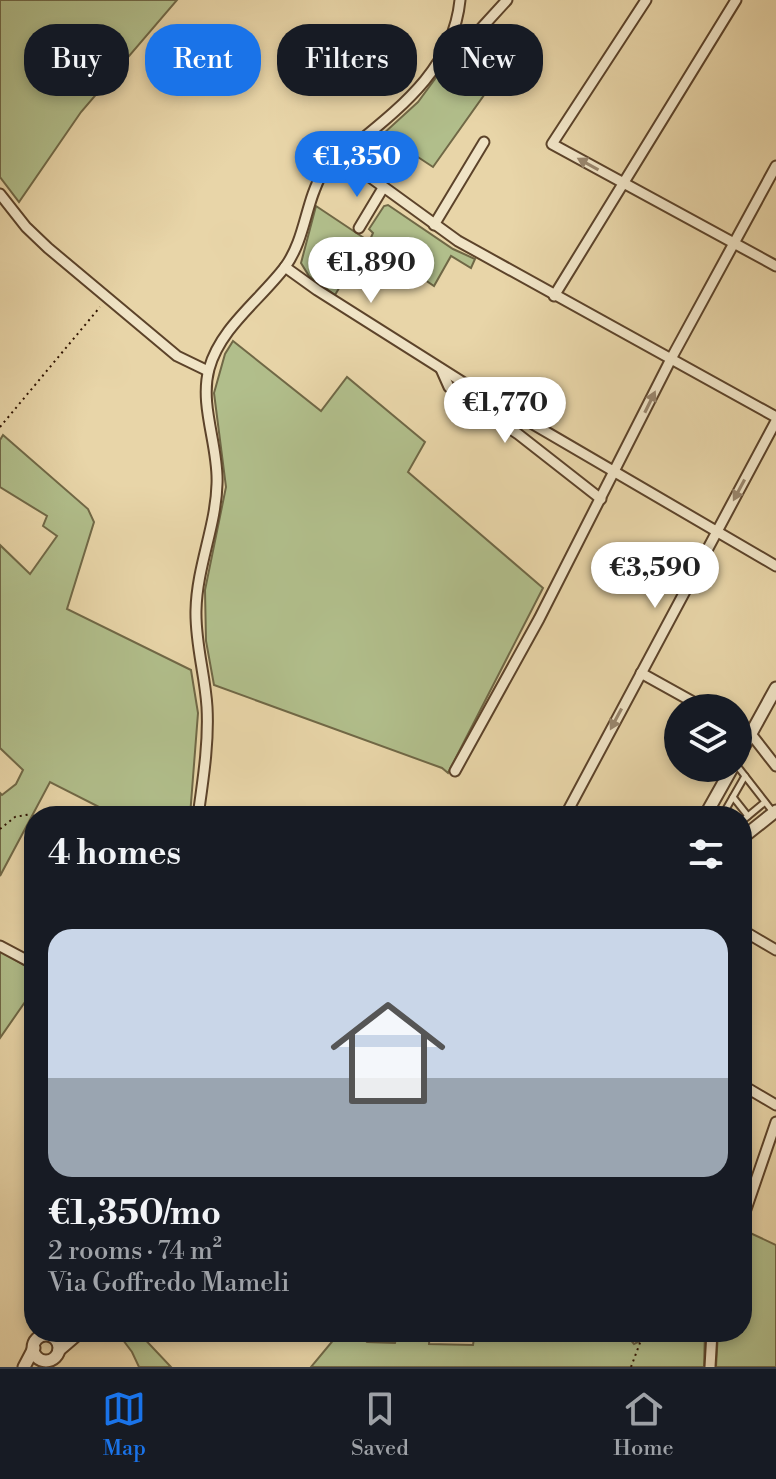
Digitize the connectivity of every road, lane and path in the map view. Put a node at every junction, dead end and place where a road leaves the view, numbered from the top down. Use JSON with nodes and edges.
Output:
{"nodes":[{"id":1,"x":460,"y":0,"type":"edge"},
{"id":2,"x":507,"y":0,"type":"edge"},
{"id":3,"x":646,"y":0,"type":"edge"},
{"id":4,"x":736,"y":0,"type":"edge"},
{"id":5,"x":456,"y":24,"type":"edge"},
{"id":6,"x":485,"y":24,"type":"edge"},
{"id":7,"x":433,"y":69,"type":"edge"},
{"id":8,"x":484,"y":142,"type":"dead end"},
{"id":9,"x":341,"y":156,"type":"junction"},
{"id":10,"x":776,"y":166,"type":"edge"},
{"id":11,"x":623,"y":183,"type":"junction"},
{"id":12,"x":383,"y":188,"type":"junction"},
{"id":13,"x":0,"y":194,"type":"edge"},
{"id":14,"x":434,"y":225,"type":"junction"},
{"id":15,"x":359,"y":228,"type":"dead end"},
{"id":16,"x":736,"y":244,"type":"junction"},
{"id":17,"x":776,"y":266,"type":"edge"},
{"id":18,"x":285,"y":267,"type":"junction"},
{"id":19,"x":554,"y":296,"type":"junction"},
{"id":20,"x":110,"y":298,"type":"junction"},
{"id":21,"x":672,"y":357,"type":"junction"},
{"id":22,"x":441,"y":369,"type":"junction"},
{"id":23,"x":208,"y":371,"type":"junction"},
{"id":24,"x":483,"y":395,"type":"junction"},
{"id":25,"x":475,"y":406,"type":"junction"},
{"id":26,"x":776,"y":419,"type":"edge"},
{"id":27,"x":0,"y":427,"type":"edge"},
{"id":28,"x":615,"y":472,"type":"junction"},
{"id":29,"x":601,"y":499,"type":"junction"},
{"id":30,"x":716,"y":532,"type":"junction"},
{"id":31,"x":776,"y":566,"type":"edge"},
{"id":32,"x":641,"y":673,"type":"junction"},
{"id":33,"x":776,"y":688,"type":"edge"},
{"id":34,"x":679,"y":694,"type":"edge"},
{"id":35,"x":752,"y":732,"type":"edge"},
{"id":36,"x":752,"y":735,"type":"edge"},
{"id":37,"x":776,"y":766,"type":"edge"},
{"id":38,"x":455,"y":771,"type":"dead end"},
{"id":39,"x":724,"y":782,"type":"edge"},
{"id":40,"x":742,"y":782,"type":"edge"},
{"id":41,"x":750,"y":782,"type":"edge"},
{"id":42,"x":733,"y":797,"type":"junction"},
{"id":43,"x":765,"y":802,"type":"junction"},
{"id":44,"x":199,"y":806,"type":"edge"},
{"id":45,"x":570,"y":806,"type":"edge"},
{"id":46,"x":711,"y":806,"type":"edge"},
{"id":47,"x":728,"y":806,"type":"edge"},
{"id":48,"x":740,"y":806,"type":"edge"},
{"id":49,"x":775,"y":812,"type":"edge"},
{"id":50,"x":752,"y":813,"type":"edge"},
{"id":51,"x":24,"y":815,"type":"edge"},
{"id":52,"x":0,"y":829,"type":"edge"},
{"id":53,"x":752,"y":830,"type":"edge"},
{"id":54,"x":752,"y":937,"type":"edge"},
{"id":55,"x":0,"y":946,"type":"edge"},
{"id":56,"x":776,"y":950,"type":"edge"},
{"id":57,"x":24,"y":959,"type":"edge"},
{"id":58,"x":752,"y":1091,"type":"edge"},
{"id":59,"x":776,"y":1105,"type":"edge"},
{"id":60,"x":776,"y":1122,"type":"edge"},
{"id":61,"x":752,"y":1180,"type":"edge"},
{"id":62,"x":44,"y":1342,"type":"edge"},
{"id":63,"x":45,"y":1342,"type":"edge"},
{"id":64,"x":47,"y":1342,"type":"edge"},
{"id":65,"x":640,"y":1342,"type":"edge"},
{"id":66,"x":711,"y":1342,"type":"edge"},
{"id":67,"x":44,"y":1364,"type":"edge"},
{"id":68,"x":24,"y":1367,"type":"edge"},
{"id":69,"x":631,"y":1367,"type":"edge"},
{"id":70,"x":710,"y":1367,"type":"edge"}],
"edges":[{"from":1,"to":5,"type":"street"},
{"from":2,"to":6,"type":"street"},
{"from":11,"to":3,"type":"street","one_way":true},
{"from":4,"to":11,"type":"street"},
{"from":7,"to":9,"type":"street"},
{"from":8,"to":14,"type":"street"},
{"from":9,"to":12,"type":"street"},
{"from":9,"to":18,"type":"street"},
{"from":10,"to":16,"type":"street"},
{"from":11,"to":16,"type":"street"},
{"from":11,"to":19,"type":"street"},
{"from":12,"to":14,"type":"street"},
{"from":12,"to":15,"type":"street"},
{"from":13,"to":20,"type":"street"},
{"from":14,"to":19,"type":"street"},
{"from":16,"to":17,"type":"street"},
{"from":16,"to":21,"type":"street"},
{"from":18,"to":22,"type":"street"},
{"from":18,"to":23,"type":"street"},
{"from":19,"to":21,"type":"street"},
{"from":20,"to":23,"type":"street"},
{"from":20,"to":27,"type":"path"},
{"from":21,"to":26,"type":"street"},
{"from":28,"to":21,"type":"street","one_way":true},
{"from":22,"to":24,"type":"street"},
{"from":22,"to":25,"type":"street"},
{"from":23,"to":44,"type":"street"},
{"from":24,"to":25,"type":"street"},
{"from":24,"to":28,"type":"street"},
{"from":25,"to":29,"type":"street"},
{"from":26,"to":30,"type":"street","one_way":true},
{"from":28,"to":29,"type":"street"},
{"from":28,"to":30,"type":"street"},
{"from":29,"to":38,"type":"street"},
{"from":30,"to":31,"type":"street"},
{"from":30,"to":32,"type":"street"},
{"from":32,"to":34,"type":"street"},
{"from":32,"to":45,"type":"street","one_way":true},
{"from":33,"to":35,"type":"street"},
{"from":36,"to":37,"type":"street"},
{"from":39,"to":46,"type":"street"},
{"from":40,"to":42,"type":"lane"},
{"from":41,"to":43,"type":"lane"},
{"from":42,"to":47,"type":"lane"},
{"from":42,"to":48,"type":"lane"},
{"from":43,"to":49,"type":"lane"},
{"from":43,"to":50,"type":"lane"},
{"from":49,"to":53,"type":"street"},
{"from":51,"to":52,"type":"path"},
{"from":54,"to":56,"type":"street"},
{"from":55,"to":57,"type":"street"},
{"from":58,"to":59,"type":"street"},
{"from":60,"to":61,"type":"street"},
{"from":62,"to":68,"type":"street"},
{"from":63,"to":67,"type":"street"},
{"from":64,"to":67,"type":"street"},
{"from":65,"to":69,"type":"path"},
{"from":66,"to":70,"type":"street"}]}
